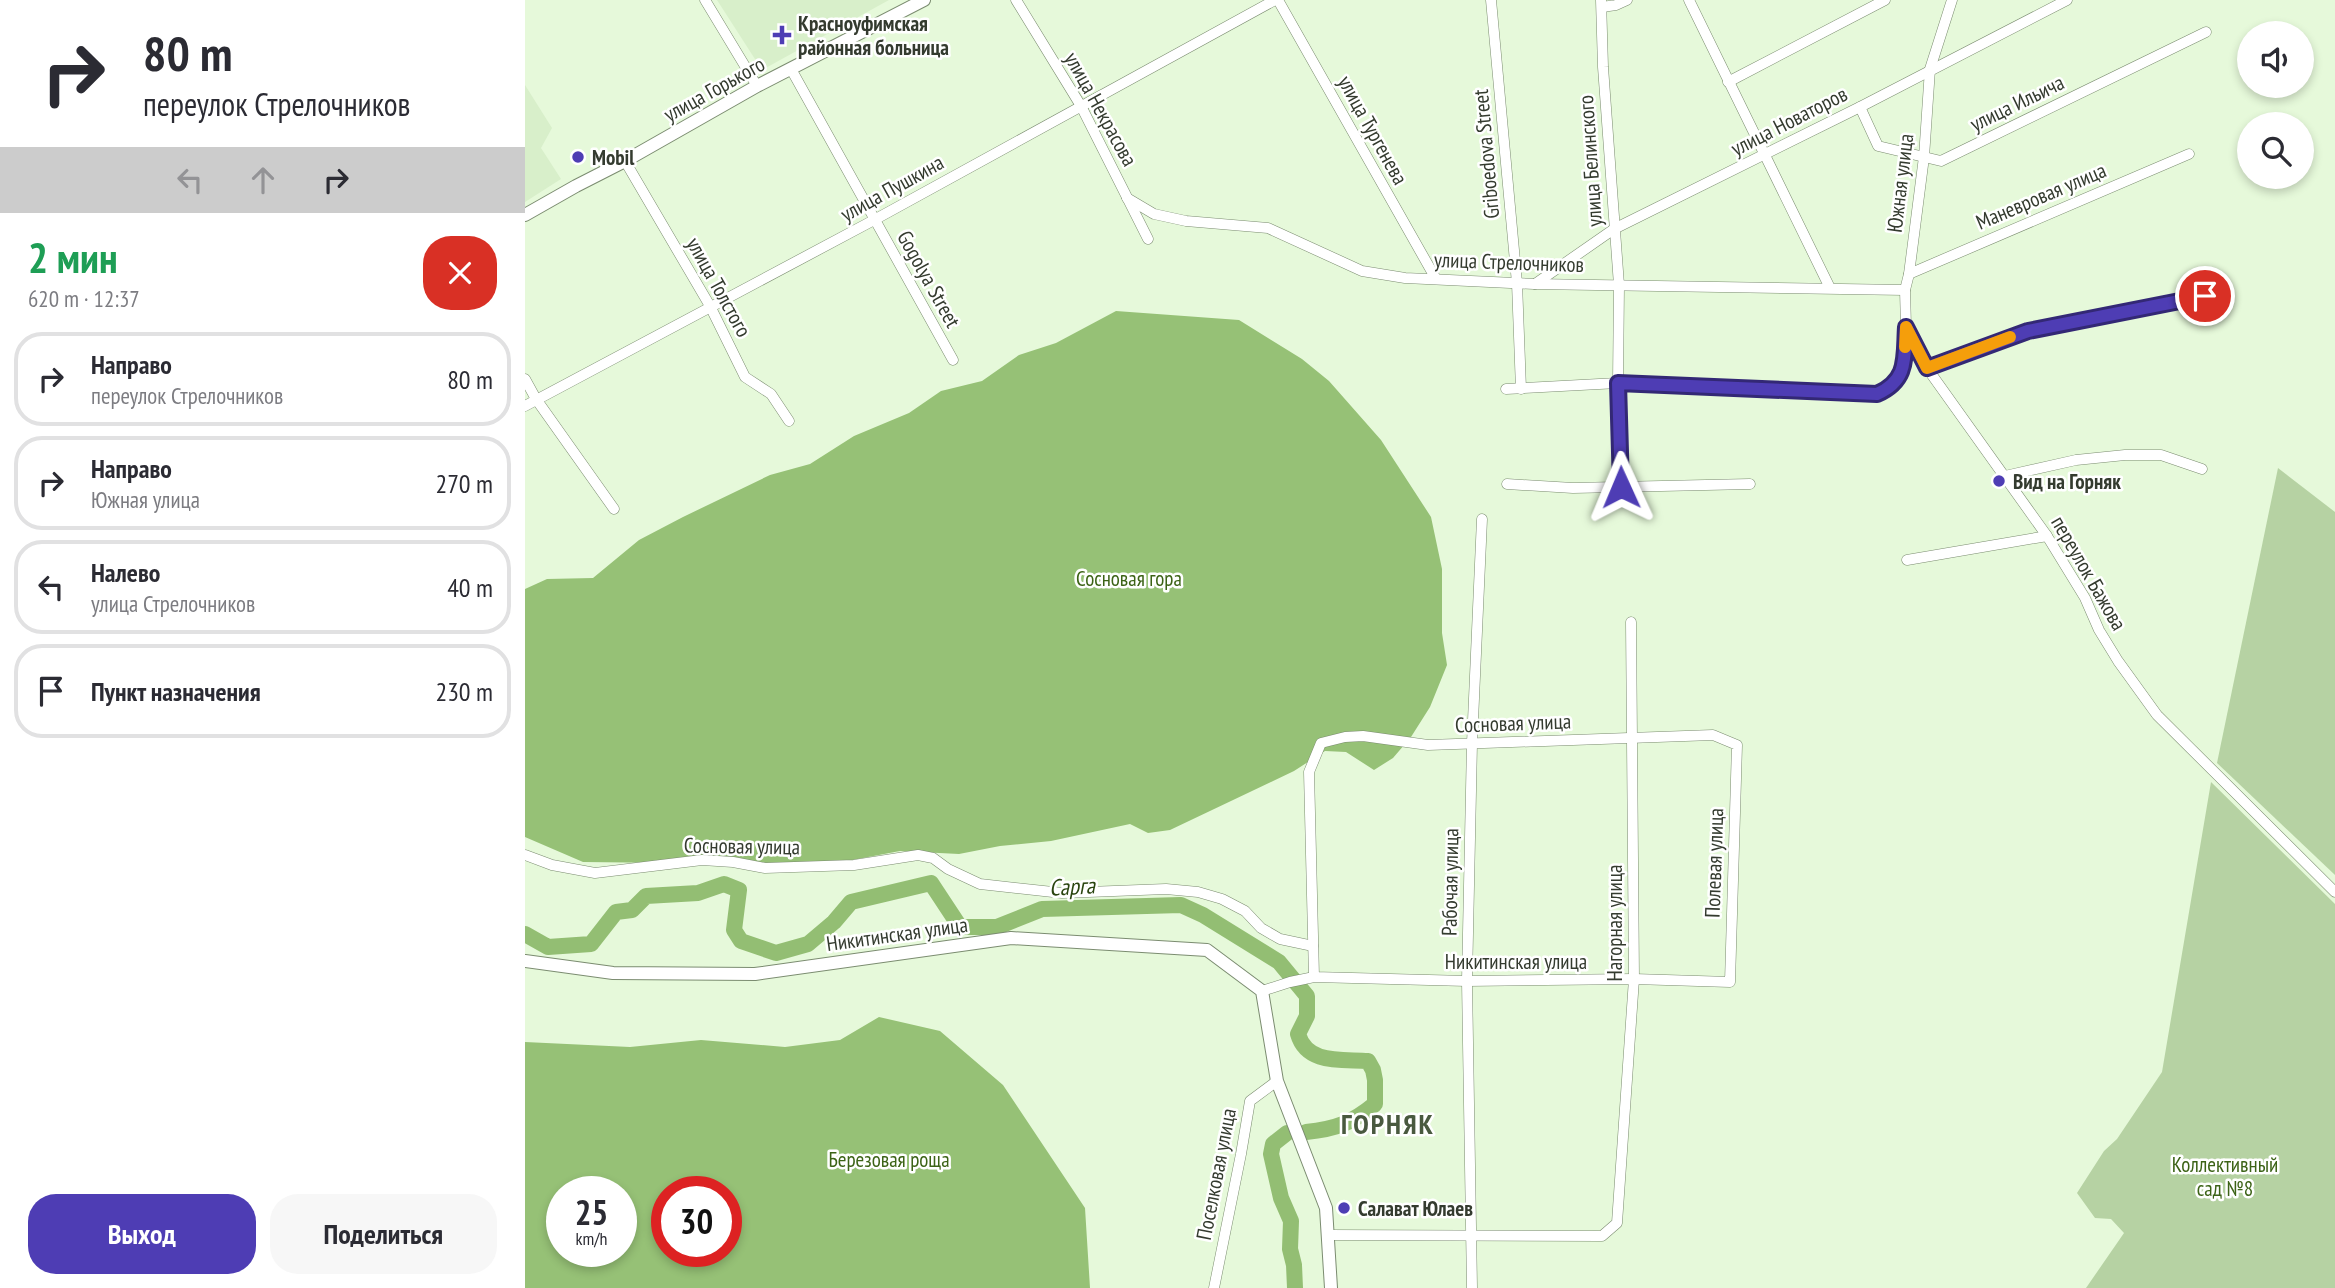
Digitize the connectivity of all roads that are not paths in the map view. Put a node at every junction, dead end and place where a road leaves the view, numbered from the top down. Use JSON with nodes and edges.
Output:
{"nodes":[{"id":1,"x":705,"y":0,"type":"edge"},
{"id":2,"x":924,"y":0,"type":"edge"},
{"id":3,"x":1016,"y":0,"type":"edge"},
{"id":4,"x":1276,"y":0,"type":"edge"},
{"id":5,"x":1491,"y":0,"type":"edge"},
{"id":6,"x":1627,"y":0,"type":"edge"},
{"id":7,"x":1689,"y":0,"type":"edge"},
{"id":8,"x":1885,"y":0,"type":"edge"},
{"id":9,"x":1952,"y":0,"type":"edge"},
{"id":10,"x":2067,"y":0,"type":"edge"},
{"id":11,"x":1601,"y":4,"type":"edge"},
{"id":12,"x":2206,"y":32,"type":"dead end"},
{"id":13,"x":791,"y":69,"type":"junction"},
{"id":14,"x":1930,"y":69,"type":"junction"},
{"id":15,"x":1728,"y":82,"type":"junction"},
{"id":16,"x":757,"y":86,"type":"junction"},
{"id":17,"x":1081,"y":106,"type":"junction"},
{"id":18,"x":1860,"y":107,"type":"junction"},
{"id":19,"x":2189,"y":154,"type":"dead end"},
{"id":20,"x":1765,"y":155,"type":"junction"},
{"id":21,"x":1924,"y":157,"type":"junction"},
{"id":22,"x":625,"y":162,"type":"junction"},
{"id":23,"x":1127,"y":198,"type":"junction"},
{"id":24,"x":525,"y":215,"type":"edge"},
{"id":25,"x":874,"y":220,"type":"junction"},
{"id":26,"x":1614,"y":229,"type":"junction"},
{"id":27,"x":1148,"y":239,"type":"dead end"},
{"id":28,"x":1909,"y":274,"type":"junction"},
{"id":29,"x":1436,"y":279,"type":"junction"},
{"id":30,"x":1517,"y":284,"type":"junction"},
{"id":31,"x":1534,"y":284,"type":"junction"},
{"id":32,"x":1619,"y":285,"type":"junction"},
{"id":33,"x":1830,"y":288,"type":"junction"},
{"id":34,"x":1905,"y":290,"type":"junction"},
{"id":35,"x":2205,"y":296,"type":"dead end"},
{"id":36,"x":710,"y":306,"type":"junction"},
{"id":37,"x":1906,"y":327,"type":"junction"},
{"id":38,"x":953,"y":360,"type":"dead end"},
{"id":39,"x":1927,"y":368,"type":"junction"},
{"id":40,"x":525,"y":379,"type":"edge"},
{"id":41,"x":1618,"y":383,"type":"junction"},
{"id":42,"x":1506,"y":389,"type":"dead end"},
{"id":43,"x":1521,"y":389,"type":"junction"},
{"id":44,"x":536,"y":400,"type":"junction"},
{"id":45,"x":525,"y":406,"type":"edge"},
{"id":46,"x":789,"y":421,"type":"dead end"},
{"id":47,"x":2202,"y":469,"type":"dead end"},
{"id":48,"x":2005,"y":476,"type":"junction"},
{"id":49,"x":1507,"y":484,"type":"dead end"},
{"id":50,"x":1750,"y":484,"type":"dead end"},
{"id":51,"x":1621,"y":487,"type":"junction"},
{"id":52,"x":614,"y":509,"type":"dead end"},
{"id":53,"x":1482,"y":519,"type":"dead end"},
{"id":54,"x":2047,"y":536,"type":"junction"},
{"id":55,"x":1907,"y":560,"type":"dead end"},
{"id":56,"x":1630,"y":622,"type":"dead end"},
{"id":57,"x":1632,"y":738,"type":"junction"},
{"id":58,"x":1472,"y":743,"type":"junction"},
{"id":59,"x":1737,"y":745,"type":"joint"},
{"id":60,"x":525,"y":855,"type":"edge"},
{"id":61,"x":918,"y":855,"type":"joint"},
{"id":62,"x":2335,"y":892,"type":"edge"},
{"id":63,"x":1313,"y":946,"type":"junction"},
{"id":64,"x":525,"y":961,"type":"edge"},
{"id":65,"x":1314,"y":977,"type":"junction"},
{"id":66,"x":1634,"y":979,"type":"junction"},
{"id":67,"x":1467,"y":981,"type":"junction"},
{"id":68,"x":1730,"y":982,"type":"joint"},
{"id":69,"x":1262,"y":991,"type":"junction"},
{"id":70,"x":1277,"y":1081,"type":"junction"},
{"id":71,"x":1328,"y":1235,"type":"junction"},
{"id":72,"x":1471,"y":1236,"type":"junction"},
{"id":73,"x":1214,"y":1288,"type":"edge"},
{"id":74,"x":1331,"y":1288,"type":"edge"},
{"id":75,"x":1472,"y":1288,"type":"edge"}],
"edges":[{"from":1,"to":16,"type":"street"},
{"from":2,"to":13,"type":"street","name":"улица Горького"},
{"from":3,"to":17,"type":"street","name":"улица Некрасова"},
{"from":4,"to":17,"type":"street","name":"улица Пушкина"},
{"from":4,"to":29,"type":"street","name":"улица Тургенева"},
{"from":5,"to":30,"type":"street","name":"Griboedova Street"},
{"from":6,"to":11,"type":"street"},
{"from":7,"to":15,"type":"street"},
{"from":8,"to":15,"type":"street"},
{"from":9,"to":14,"type":"street","name":"Южная улица"},
{"from":10,"to":14,"type":"street","name":"улица Новаторов"},
{"from":11,"to":26,"type":"street","name":"улица Белинского"},
{"from":12,"to":21,"type":"street","name":"улица Ильича"},
{"from":13,"to":16,"type":"street","name":"улица Горького"},
{"from":13,"to":25,"type":"street","name":"Gogolya Street"},
{"from":14,"to":18,"type":"street","name":"улица Новаторов"},
{"from":14,"to":21,"type":"street","name":"Южная улица"},
{"from":15,"to":20,"type":"street"},
{"from":16,"to":22,"type":"street","name":"улица Горького"},
{"from":17,"to":23,"type":"street","name":"улица Некрасова"},
{"from":17,"to":25,"type":"street","name":"улица Пушкина"},
{"from":18,"to":20,"type":"street","name":"улица Новаторов"},
{"from":18,"to":21,"type":"street","name":"улица Ильича"},
{"from":19,"to":28,"type":"street","name":"Маневровая улица"},
{"from":20,"to":26,"type":"street","name":"улица Новаторов"},
{"from":20,"to":33,"type":"street"},
{"from":21,"to":28,"type":"street","name":"Южная улица"},
{"from":22,"to":24,"type":"street","name":"улица Горького"},
{"from":22,"to":36,"type":"street","name":"улица Толстого"},
{"from":23,"to":27,"type":"street","name":"улица Некрасова"},
{"from":23,"to":29,"type":"street","name":"улица Стрелочников"},
{"from":25,"to":36,"type":"street","name":"улица Пушкина"},
{"from":25,"to":38,"type":"street","name":"Gogolya Street"},
{"from":26,"to":31,"type":"street","name":"улица Новаторов"},
{"from":26,"to":32,"type":"street","name":"улица Белинского"},
{"from":28,"to":34,"type":"street","name":"Южная улица"},
{"from":29,"to":30,"type":"street","name":"улица Стрелочников"},
{"from":30,"to":31,"type":"street","name":"улица Стрелочников"},
{"from":30,"to":43,"type":"street","name":"Griboedova Street"},
{"from":31,"to":32,"type":"street","name":"улица Стрелочников"},
{"from":32,"to":33,"type":"street","name":"улица Стрелочников"},
{"from":32,"to":41,"type":"street","name":"улица Белинского"},
{"from":33,"to":34,"type":"street","name":"улица Стрелочников"},
{"from":34,"to":37,"type":"street","name":"Южная улица"},
{"from":35,"to":39,"type":"street"},
{"from":36,"to":44,"type":"street","name":"улица Пушкина"},
{"from":36,"to":46,"type":"street","name":"улица Толстого"},
{"from":37,"to":39,"type":"street","name":"Южная улица"},
{"from":37,"to":41,"type":"street"},
{"from":39,"to":48,"type":"street","name":"переулок Бажова"},
{"from":40,"to":44,"type":"street"},
{"from":41,"to":43,"type":"street"},
{"from":41,"to":51,"type":"street","name":"улица Белинского"},
{"from":42,"to":43,"type":"street"},
{"from":44,"to":45,"type":"street","name":"улица Пушкина"},
{"from":44,"to":52,"type":"street"},
{"from":47,"to":48,"type":"street"},
{"from":48,"to":54,"type":"street","name":"переулок Бажова"},
{"from":49,"to":51,"type":"street"},
{"from":50,"to":51,"type":"street"},
{"from":53,"to":58,"type":"street","name":"Рабочая улица"},
{"from":54,"to":55,"type":"street"},
{"from":54,"to":62,"type":"street","name":"переулок Бажова"},
{"from":56,"to":57,"type":"street","name":"Нагорная улица"},
{"from":57,"to":58,"type":"street","name":"Сосновая улица"},
{"from":57,"to":59,"type":"street","name":"Сосновая улица"},
{"from":57,"to":66,"type":"street","name":"Нагорная улица"},
{"from":58,"to":63,"type":"street","name":"Сосновая улица"},
{"from":58,"to":67,"type":"street","name":"Рабочая улица"},
{"from":59,"to":68,"type":"street","name":"Полевая улица"},
{"from":60,"to":61,"type":"street","name":"Сосновая улица"},
{"from":61,"to":63,"type":"street","name":"Никитинская улица"},
{"from":63,"to":65,"type":"street"},
{"from":64,"to":69,"type":"street","name":"Никитинская улица"},
{"from":65,"to":67,"type":"street","name":"Никитинская улица"},
{"from":65,"to":69,"type":"street","name":"Никитинская улица"},
{"from":66,"to":67,"type":"street","name":"Никитинская улица"},
{"from":66,"to":68,"type":"street","name":"Никитинская улица"},
{"from":66,"to":72,"type":"street","name":"Нагорная улица"},
{"from":67,"to":72,"type":"street","name":"Рабочая улица"},
{"from":69,"to":70,"type":"street"},
{"from":70,"to":71,"type":"street"},
{"from":70,"to":73,"type":"street","name":"Поселковая улица"},
{"from":71,"to":72,"type":"street"},
{"from":71,"to":74,"type":"street"},
{"from":72,"to":75,"type":"street","name":"Рабочая улица"}]}
